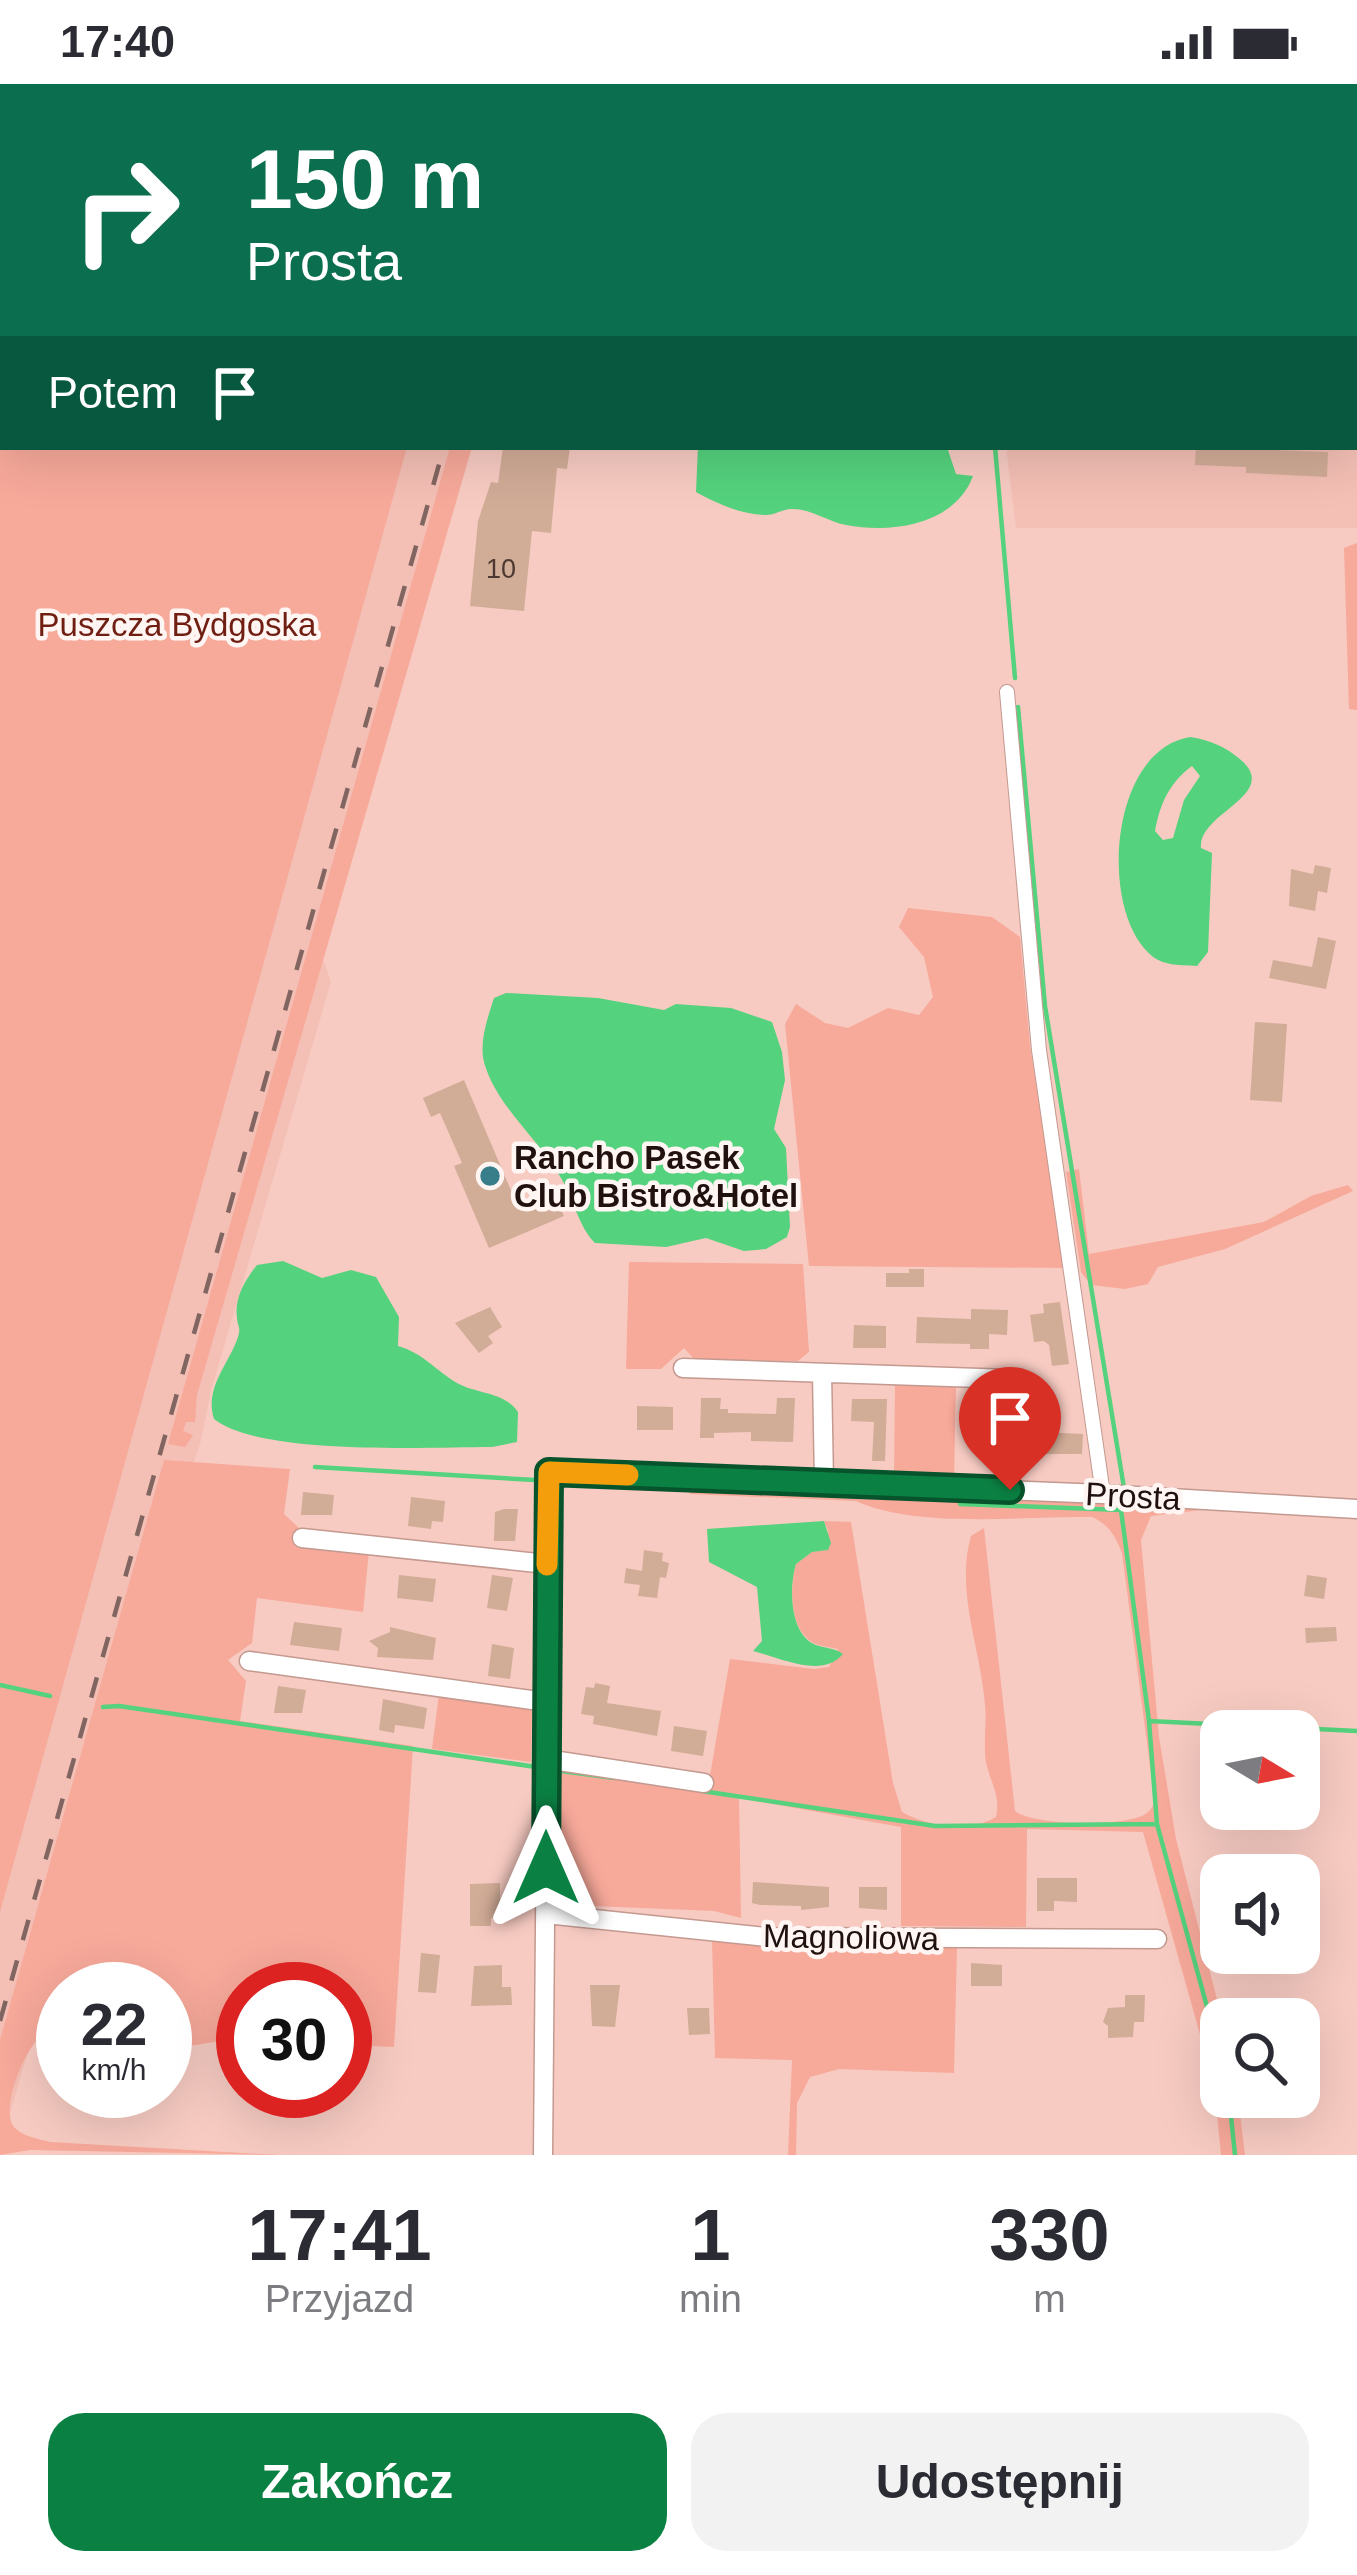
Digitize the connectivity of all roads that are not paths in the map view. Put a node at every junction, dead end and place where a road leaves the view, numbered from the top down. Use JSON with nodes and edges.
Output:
{"nodes":[{"id":1,"x":1007,"y":692,"type":"dead end"},
{"id":2,"x":683,"y":1368,"type":"dead end"},
{"id":3,"x":821,"y":1373,"type":"junction"},
{"id":4,"x":1010,"y":1378,"type":"dead end"},
{"id":5,"x":824,"y":1483,"type":"junction"},
{"id":6,"x":1103,"y":1494,"type":"junction"},
{"id":7,"x":1357,"y":1509,"type":"edge"},
{"id":8,"x":302,"y":1538,"type":"dead end"},
{"id":9,"x":548,"y":1564,"type":"junction"},
{"id":10,"x":249,"y":1661,"type":"dead end"},
{"id":11,"x":546,"y":1702,"type":"junction"},
{"id":12,"x":546,"y":1765,"type":"junction"},
{"id":13,"x":704,"y":1783,"type":"dead end"},
{"id":14,"x":546,"y":1914,"type":"junction"},
{"id":15,"x":1157,"y":1939,"type":"dead end"},
{"id":16,"x":543,"y":2155,"type":"edge"}],
"edges":[{"from":1,"to":6,"type":"street"},
{"from":2,"to":3,"type":"street"},
{"from":3,"to":4,"type":"street"},
{"from":3,"to":5,"type":"street"},
{"from":5,"to":6,"type":"street","name":"Prosta"},
{"from":5,"to":9,"type":"street","name":"Prosta"},
{"from":6,"to":7,"type":"street","name":"Prosta"},
{"from":8,"to":9,"type":"street"},
{"from":9,"to":11,"type":"street"},
{"from":10,"to":11,"type":"street"},
{"from":11,"to":12,"type":"street"},
{"from":12,"to":13,"type":"street"},
{"from":12,"to":14,"type":"street"},
{"from":14,"to":15,"type":"street","name":"Magnoliowa"},
{"from":14,"to":16,"type":"street"}]}
